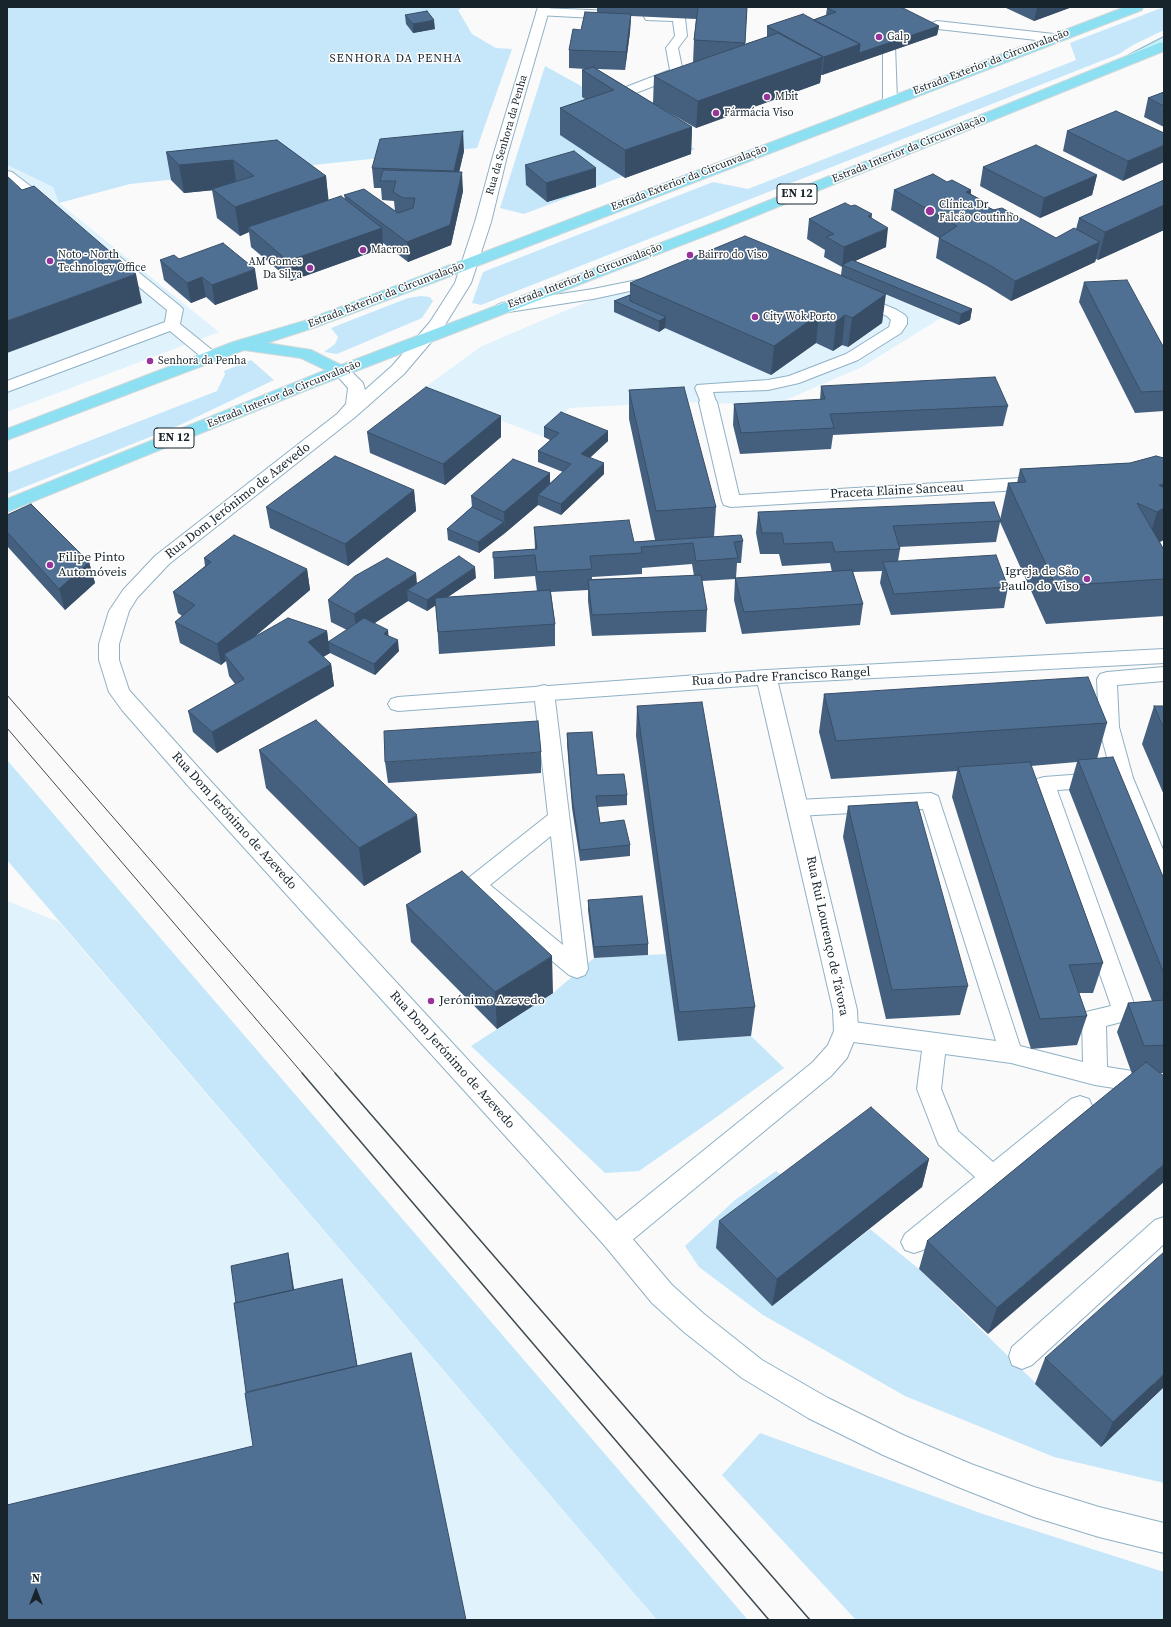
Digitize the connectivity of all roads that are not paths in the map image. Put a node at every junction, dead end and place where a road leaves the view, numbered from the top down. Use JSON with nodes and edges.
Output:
{"nodes":[{"id":1,"x":1137,"y":7,"type":"edge"},
{"id":2,"x":543,"y":10,"type":"edge"},
{"id":3,"x":626,"y":16,"type":"edge"},
{"id":4,"x":641,"y":16,"type":"dead end"},
{"id":5,"x":1054,"y":38,"type":"junction"},
{"id":6,"x":1164,"y":41,"type":"edge"},
{"id":7,"x":1164,"y":46,"type":"edge"},
{"id":8,"x":1133,"y":59,"type":"junction"},
{"id":9,"x":613,"y":97,"type":"edge"},
{"id":10,"x":890,"y":101,"type":"junction"},
{"id":11,"x":7,"y":175,"type":"edge"},
{"id":12,"x":57,"y":214,"type":"edge"},
{"id":13,"x":107,"y":254,"type":"edge"},
{"id":14,"x":471,"y":263,"type":"junction"},
{"id":15,"x":671,"y":276,"type":"edge"},
{"id":16,"x":842,"y":292,"type":"edge"},
{"id":17,"x":502,"y":308,"type":"junction"},
{"id":18,"x":172,"y":325,"type":"junction"},
{"id":19,"x":427,"y":336,"type":"junction"},
{"id":20,"x":239,"y":346,"type":"junction"},
{"id":21,"x":211,"y":357,"type":"junction"},
{"id":22,"x":341,"y":371,"type":"junction"},
{"id":23,"x":7,"y":387,"type":"edge"},
{"id":24,"x":708,"y":402,"type":"joint"},
{"id":25,"x":343,"y":418,"type":"junction"},
{"id":26,"x":7,"y":435,"type":"edge"},
{"id":27,"x":1054,"y":482,"type":"edge"},
{"id":28,"x":7,"y":506,"type":"edge"},
{"id":29,"x":1164,"y":656,"type":"edge"},
{"id":30,"x":1164,"y":674,"type":"edge"},
{"id":31,"x":766,"y":677,"type":"junction"},
{"id":32,"x":544,"y":692,"type":"junction"},
{"id":33,"x":398,"y":704,"type":"dead end"},
{"id":34,"x":1123,"y":778,"type":"junction"},
{"id":35,"x":798,"y":808,"type":"junction"},
{"id":36,"x":559,"y":818,"type":"junction"},
{"id":37,"x":1164,"y":878,"type":"edge"},
{"id":38,"x":846,"y":1031,"type":"junction"},
{"id":39,"x":935,"y":1042,"type":"junction"},
{"id":40,"x":1012,"y":1053,"type":"junction"},
{"id":41,"x":1095,"y":1075,"type":"junction"},
{"id":42,"x":1164,"y":1086,"type":"edge"},
{"id":43,"x":1080,"y":1106,"type":"dead end"},
{"id":44,"x":992,"y":1177,"type":"junction"},
{"id":45,"x":1164,"y":1228,"type":"edge"},
{"id":46,"x":615,"y":1238,"type":"junction"},
{"id":47,"x":914,"y":1242,"type":"dead end"},
{"id":48,"x":1022,"y":1356,"type":"dead end"},
{"id":49,"x":1164,"y":1538,"type":"edge"}],
"edges":[{"from":1,"to":5,"type":"main road","name":"Estrada Exterior da Circunvalação"},
{"from":2,"to":3,"type":"lane"},
{"from":2,"to":14,"type":"street","name":"Rua da Senhora da Penha"},
{"from":4,"to":9,"type":"lane"},
{"from":5,"to":10,"type":"main road","name":"Estrada Exterior da Circunvalação"},
{"from":5,"to":10,"type":"lane"},
{"from":6,"to":8,"type":"main road"},
{"from":7,"to":8,"type":"main road","name":"Estrada Interior da Circunvalação","number":"EN 12"},
{"from":8,"to":17,"type":"main road","name":"Estrada Interior da Circunvalação","number":"EN 12"},
{"from":10,"to":14,"type":"main road","name":"Estrada Exterior da Circunvalação"},
{"from":11,"to":12,"type":"lane"},
{"from":13,"to":18,"type":"lane"},
{"from":14,"to":19,"type":"street","name":"Rua Dom Jerónimo de Azevedo"},
{"from":14,"to":20,"type":"main road","name":"Estrada Exterior da Circunvalação"},
{"from":15,"to":17,"type":"lane"},
{"from":16,"to":24,"type":"lane"},
{"from":17,"to":19,"type":"main road","name":"Estrada Interior da Circunvalação","number":"EN 12"},
{"from":18,"to":21,"type":"lane"},
{"from":18,"to":23,"type":"lane"},
{"from":19,"to":22,"type":"main road","name":"Estrada Interior da Circunvalação","number":"EN 12"},
{"from":19,"to":25,"type":"street","name":"Rua Dom Jerónimo de Azevedo"},
{"from":20,"to":21,"type":"main road","name":"Estrada Exterior da Circunvalação"},
{"from":20,"to":22,"type":"main road","name":"Estrada Exterior da Circunvalação"},
{"from":21,"to":26,"type":"main road","name":"Estrada Exterior da Circunvalação"},
{"from":22,"to":25,"type":"street","name":"Rua Dom Jerónimo de Azevedo"},
{"from":22,"to":28,"type":"main road","name":"Estrada Interior da Circunvalação","number":"EN 12"},
{"from":24,"to":27,"type":"street","name":"Praceta Elaine Sanceau"},
{"from":25,"to":46,"type":"street","name":"Rua Dom Jerónimo de Azevedo"},
{"from":29,"to":31,"type":"street","name":"Rua do Padre Francisco Rangel"},
{"from":30,"to":34,"type":"lane"},
{"from":31,"to":32,"type":"street","name":"Rua do Padre Francisco Rangel"},
{"from":31,"to":35,"type":"street","name":"Rua Rui Lourenço de Távora"},
{"from":32,"to":33,"type":"street","name":"Rua do Padre Francisco Rangel"},
{"from":32,"to":36,"type":"lane"},
{"from":34,"to":37,"type":"lane"},
{"from":34,"to":41,"type":"lane"},
{"from":35,"to":38,"type":"street","name":"Rua Rui Lourenço de Távora"},
{"from":35,"to":40,"type":"lane"},
{"from":36,"to":36,"type":"lane"},
{"from":38,"to":39,"type":"lane"},
{"from":38,"to":46,"type":"street","name":"Rua Rui Lourenço de Távora"},
{"from":39,"to":40,"type":"lane"},
{"from":39,"to":44,"type":"lane"},
{"from":40,"to":41,"type":"lane"},
{"from":41,"to":42,"type":"lane"},
{"from":43,"to":44,"type":"lane"},
{"from":44,"to":47,"type":"lane"},
{"from":45,"to":48,"type":"lane"},
{"from":46,"to":49,"type":"street","name":"Rua Dom Jerónimo de Azevedo"}]}
